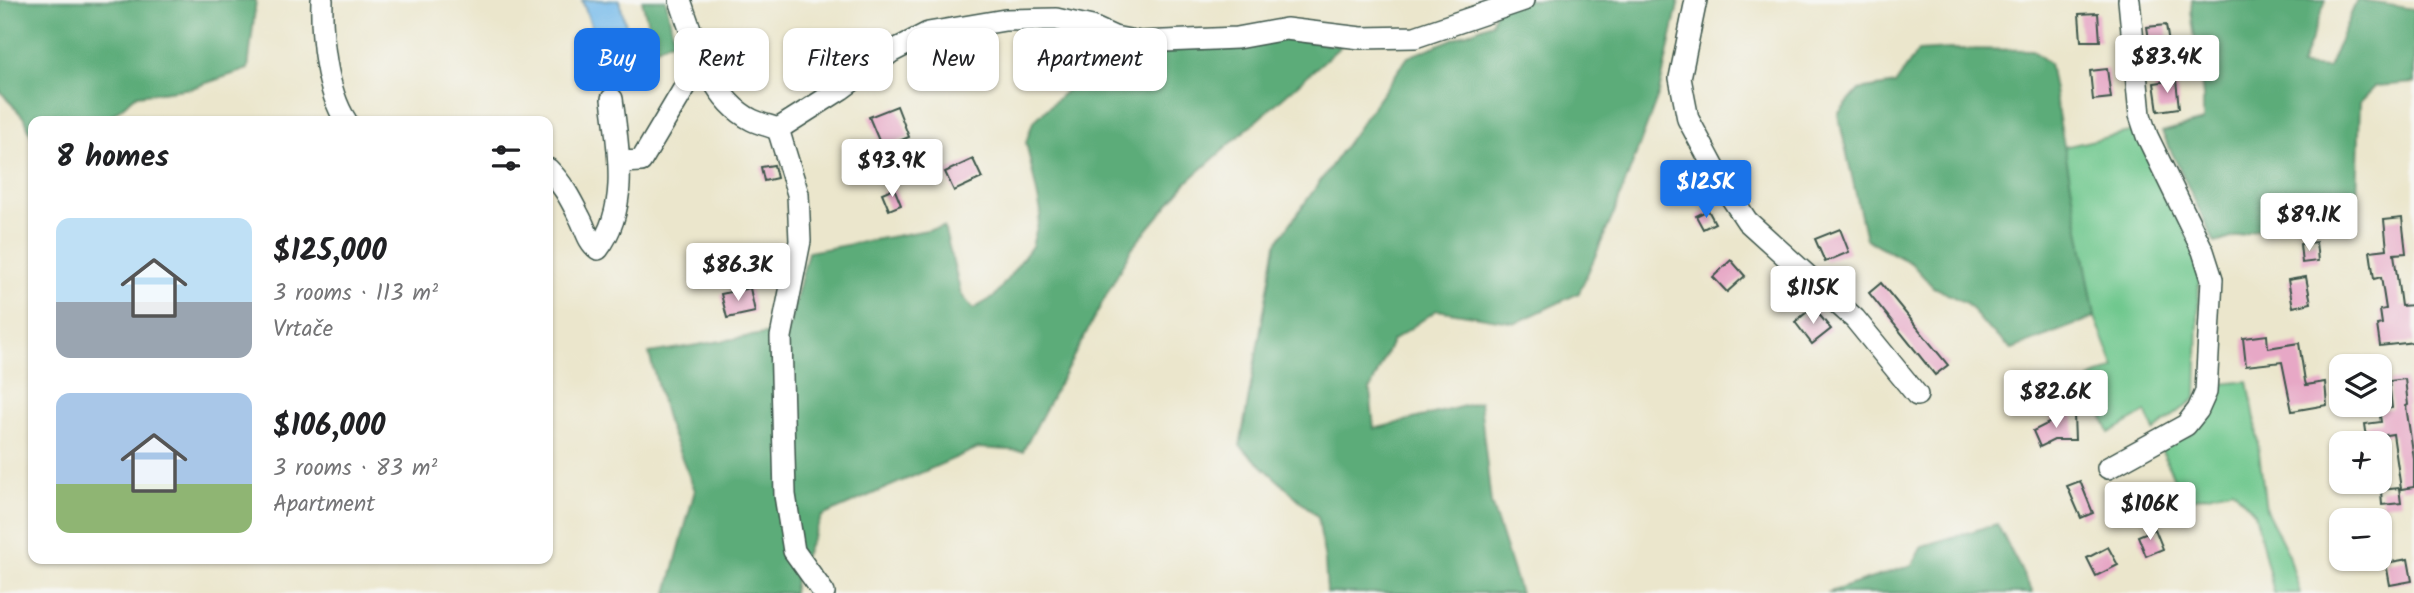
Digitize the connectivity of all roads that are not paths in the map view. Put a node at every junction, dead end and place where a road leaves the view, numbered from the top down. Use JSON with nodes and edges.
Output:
{"nodes":[{"id":1,"x":322,"y":0,"type":"edge"},
{"id":2,"x":680,"y":0,"type":"edge"},
{"id":3,"x":1524,"y":0,"type":"edge"},
{"id":4,"x":1696,"y":0,"type":"edge"},
{"id":5,"x":2129,"y":0,"type":"edge"},
{"id":6,"x":690,"y":28,"type":"edge"},
{"id":7,"x":683,"y":91,"type":"edge"},
{"id":8,"x":722,"y":91,"type":"edge"},
{"id":9,"x":612,"y":99,"type":"dead end"},
{"id":10,"x":344,"y":116,"type":"edge"},
{"id":11,"x":778,"y":129,"type":"junction"},
{"id":12,"x":620,"y":162,"type":"junction"},
{"id":13,"x":553,"y":174,"type":"edge"},
{"id":14,"x":1917,"y":395,"type":"dead end"},
{"id":15,"x":2108,"y":468,"type":"dead end"},
{"id":16,"x":824,"y":593,"type":"edge"}],
"edges":[{"from":1,"to":10,"type":"street"},
{"from":2,"to":6,"type":"street"},
{"from":3,"to":11,"type":"street"},
{"from":4,"to":14,"type":"street"},
{"from":5,"to":15,"type":"street"},
{"from":7,"to":12,"type":"street"},
{"from":8,"to":11,"type":"street"},
{"from":9,"to":12,"type":"street"},
{"from":11,"to":16,"type":"street"},
{"from":12,"to":13,"type":"street"}]}
